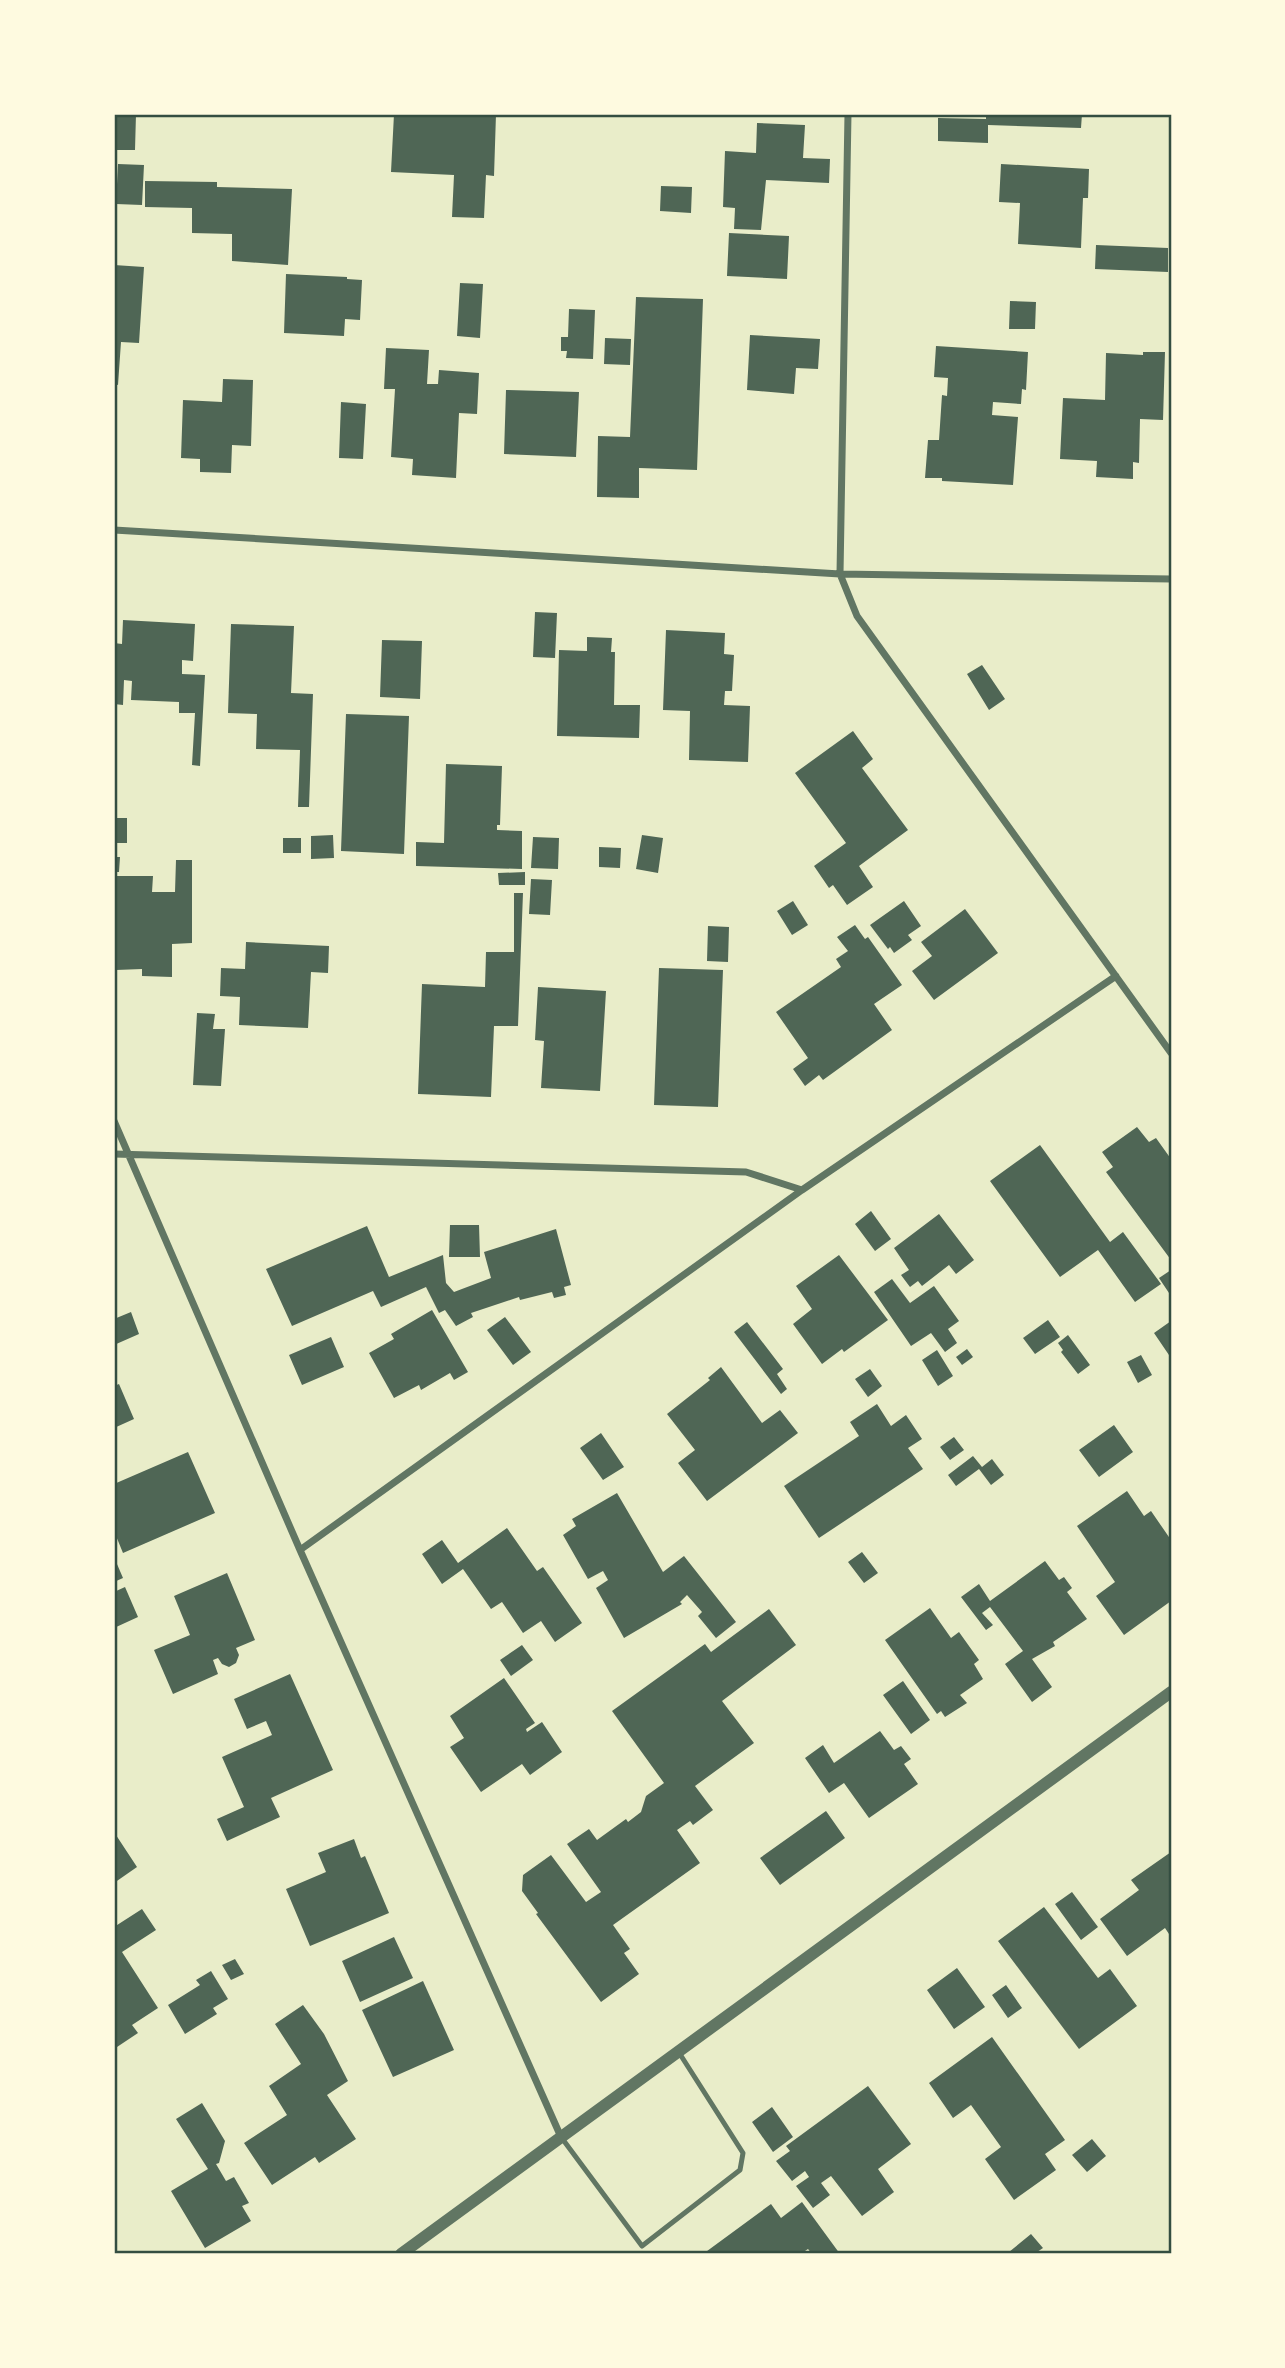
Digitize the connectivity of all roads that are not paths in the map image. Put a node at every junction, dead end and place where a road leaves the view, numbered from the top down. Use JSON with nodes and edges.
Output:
{"nodes":[{"id":1,"x":848,"y":114,"type":"edge"},
{"id":2,"x":114,"y":530,"type":"edge"},
{"id":3,"x":840,"y":574,"type":"junction"},
{"id":4,"x":1171,"y":579,"type":"edge"},
{"id":5,"x":1116,"y":976,"type":"junction"},
{"id":6,"x":1171,"y":1053,"type":"edge"},
{"id":7,"x":114,"y":1121,"type":"edge"},
{"id":8,"x":114,"y":1154,"type":"edge"},
{"id":9,"x":128,"y":1154,"type":"junction"},
{"id":10,"x":802,"y":1189,"type":"junction"},
{"id":11,"x":300,"y":1550,"type":"junction"},
{"id":12,"x":1171,"y":1692,"type":"edge"},
{"id":13,"x":678,"y":2051,"type":"junction"},
{"id":14,"x":561,"y":2137,"type":"junction"},
{"id":15,"x":401,"y":2254,"type":"edge"}],
"edges":[{"from":1,"to":3,"type":"street"},
{"from":2,"to":3,"type":"street"},
{"from":3,"to":4,"type":"street"},
{"from":3,"to":5,"type":"street"},
{"from":5,"to":6,"type":"street"},
{"from":5,"to":10,"type":"street"},
{"from":7,"to":9,"type":"street"},
{"from":8,"to":9,"type":"street"},
{"from":9,"to":10,"type":"street"},
{"from":9,"to":11,"type":"street"},
{"from":10,"to":11,"type":"street"},
{"from":11,"to":14,"type":"street"},
{"from":12,"to":13,"type":"street"},
{"from":13,"to":14,"type":"street"},
{"from":13,"to":14,"type":"lane"},
{"from":14,"to":15,"type":"street"}]}
